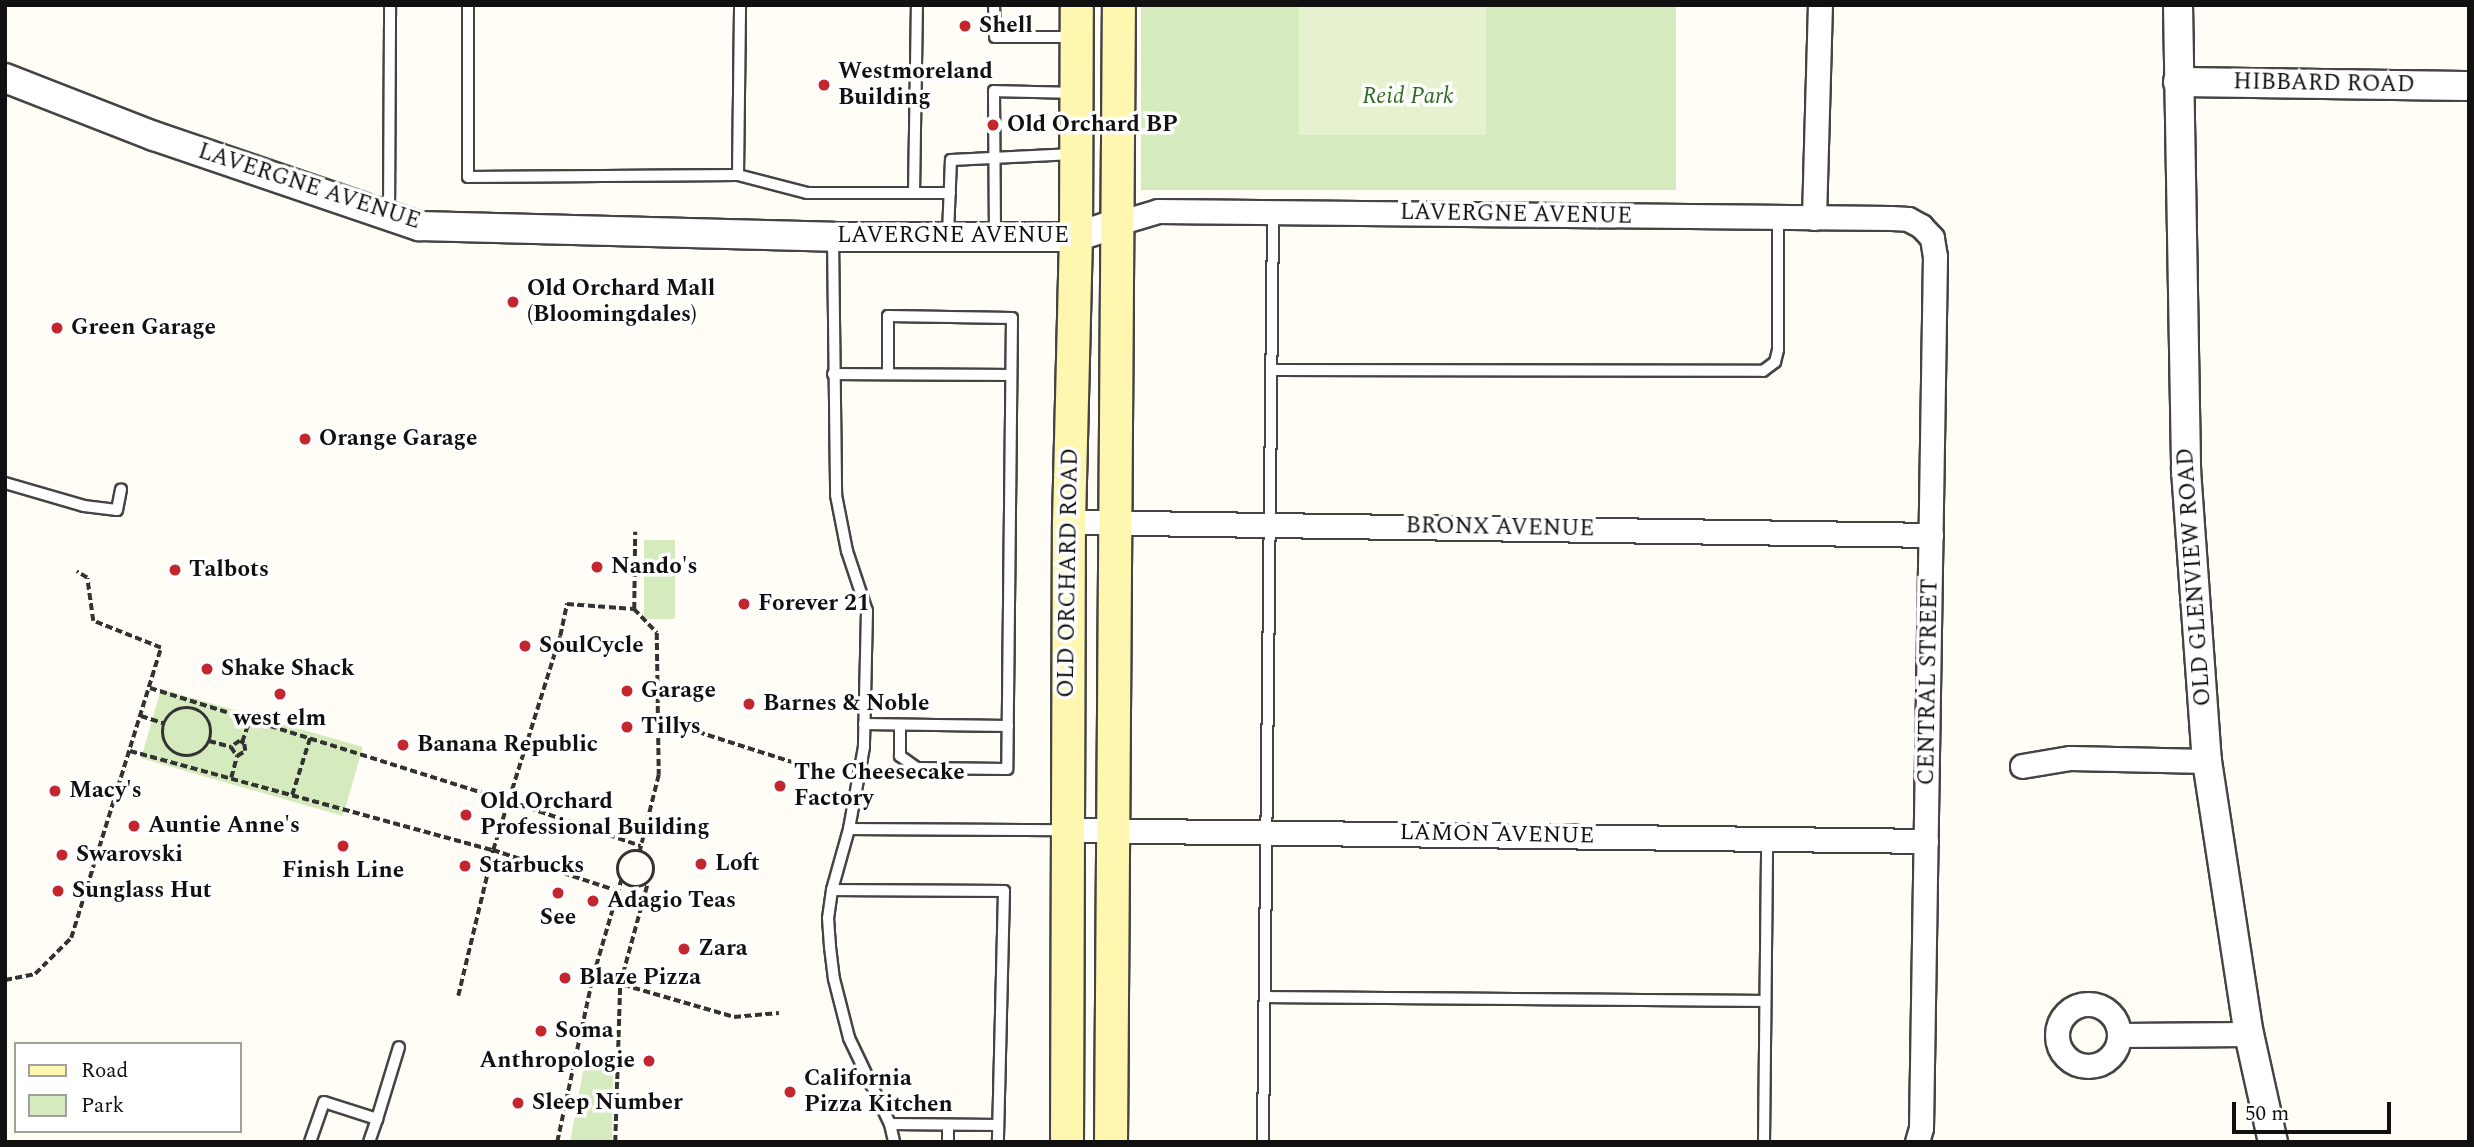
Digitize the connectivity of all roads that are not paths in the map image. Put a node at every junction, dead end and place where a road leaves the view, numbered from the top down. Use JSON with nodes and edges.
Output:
{"nodes":[{"id":1,"x":390,"y":5,"type":"edge"},
{"id":2,"x":468,"y":5,"type":"edge"},
{"id":3,"x":740,"y":5,"type":"edge"},
{"id":4,"x":917,"y":5,"type":"edge"},
{"id":5,"x":994,"y":5,"type":"edge"},
{"id":6,"x":1077,"y":5,"type":"edge"},
{"id":7,"x":1119,"y":5,"type":"edge"},
{"id":8,"x":1820,"y":5,"type":"edge"},
{"id":9,"x":2178,"y":5,"type":"edge"},
{"id":10,"x":1077,"y":37,"type":"junction"},
{"id":11,"x":5,"y":78,"type":"edge"},
{"id":12,"x":2179,"y":82,"type":"junction"},
{"id":13,"x":2469,"y":86,"type":"edge"},
{"id":14,"x":1076,"y":93,"type":"junction"},
{"id":15,"x":1076,"y":154,"type":"junction"},
{"id":16,"x":993,"y":158,"type":"junction"},
{"id":17,"x":738,"y":175,"type":"junction"},
{"id":18,"x":914,"y":193,"type":"junction"},
{"id":19,"x":950,"y":193,"type":"junction"},
{"id":20,"x":1273,"y":212,"type":"junction"},
{"id":21,"x":389,"y":216,"type":"junction"},
{"id":22,"x":1777,"y":218,"type":"junction"},
{"id":23,"x":1814,"y":218,"type":"junction"},
{"id":24,"x":1118,"y":223,"type":"junction"},
{"id":25,"x":1921,"y":226,"type":"joint"},
{"id":26,"x":833,"y":236,"type":"junction"},
{"id":27,"x":948,"y":237,"type":"junction"},
{"id":28,"x":995,"y":237,"type":"junction"},
{"id":29,"x":1076,"y":237,"type":"junction"},
{"id":30,"x":1272,"y":370,"type":"junction"},
{"id":31,"x":888,"y":373,"type":"junction"},
{"id":32,"x":834,"y":374,"type":"junction"},
{"id":33,"x":1011,"y":375,"type":"junction"},
{"id":34,"x":5,"y":483,"type":"edge"},
{"id":35,"x":121,"y":489,"type":"dead end"},
{"id":36,"x":1069,"y":522,"type":"junction"},
{"id":37,"x":1115,"y":522,"type":"junction"},
{"id":38,"x":1270,"y":525,"type":"junction"},
{"id":39,"x":1931,"y":535,"type":"junction"},
{"id":40,"x":864,"y":724,"type":"junction"},
{"id":41,"x":900,"y":726,"type":"junction"},
{"id":42,"x":1008,"y":726,"type":"junction"},
{"id":43,"x":2207,"y":761,"type":"junction"},
{"id":44,"x":2022,"y":766,"type":"dead end"},
{"id":45,"x":849,"y":829,"type":"junction"},
{"id":46,"x":1067,"y":830,"type":"junction"},
{"id":47,"x":1114,"y":831,"type":"junction"},
{"id":48,"x":1268,"y":832,"type":"junction"},
{"id":49,"x":1767,"y":839,"type":"junction"},
{"id":50,"x":1926,"y":841,"type":"junction"},
{"id":51,"x":832,"y":890,"type":"junction"},
{"id":52,"x":1265,"y":997,"type":"junction"},
{"id":53,"x":1765,"y":1001,"type":"junction"},
{"id":54,"x":2249,"y":1034,"type":"junction"},
{"id":55,"x":2120,"y":1035,"type":"dead end"},
{"id":56,"x":399,"y":1047,"type":"dead end"},
{"id":57,"x":377,"y":1119,"type":"junction"},
{"id":58,"x":890,"y":1124,"type":"junction"},
{"id":59,"x":948,"y":1125,"type":"junction"},
{"id":60,"x":998,"y":1125,"type":"junction"},
{"id":61,"x":310,"y":1142,"type":"edge"},
{"id":62,"x":369,"y":1142,"type":"edge"},
{"id":63,"x":894,"y":1142,"type":"edge"},
{"id":64,"x":948,"y":1142,"type":"edge"},
{"id":65,"x":998,"y":1142,"type":"edge"},
{"id":66,"x":1067,"y":1142,"type":"edge"},
{"id":67,"x":1111,"y":1142,"type":"edge"},
{"id":68,"x":1263,"y":1142,"type":"edge"},
{"id":69,"x":1764,"y":1142,"type":"edge"},
{"id":70,"x":1917,"y":1142,"type":"edge"},
{"id":71,"x":2273,"y":1142,"type":"edge"}],
"edges":[{"from":1,"to":21,"type":"lane"},
{"from":2,"to":17,"type":"lane"},
{"from":3,"to":17,"type":"lane"},
{"from":4,"to":18,"type":"lane"},
{"from":5,"to":10,"type":"lane"},
{"from":6,"to":10,"type":"main road","name":"OLD ORCHARD ROAD"},
{"from":7,"to":24,"type":"main road","name":"OLD ORCHARD ROAD"},
{"from":8,"to":23,"type":"street"},
{"from":9,"to":12,"type":"street","name":"OLD GLENVIEW ROAD"},
{"from":10,"to":14,"type":"main road","name":"OLD ORCHARD ROAD"},
{"from":11,"to":21,"type":"street","name":"LAVERGNE AVENUE"},
{"from":12,"to":13,"type":"street","name":"HIBBARD ROAD"},
{"from":12,"to":43,"type":"street","name":"OLD GLENVIEW ROAD"},
{"from":14,"to":15,"type":"main road","name":"OLD ORCHARD ROAD"},
{"from":14,"to":16,"type":"lane"},
{"from":15,"to":16,"type":"lane"},
{"from":15,"to":29,"type":"main road","name":"OLD ORCHARD ROAD"},
{"from":16,"to":19,"type":"lane"},
{"from":16,"to":28,"type":"lane"},
{"from":17,"to":18,"type":"lane"},
{"from":18,"to":19,"type":"lane"},
{"from":19,"to":27,"type":"lane"},
{"from":20,"to":22,"type":"street","name":"LAVERGNE AVENUE"},
{"from":20,"to":24,"type":"street","name":"LAVERGNE AVENUE"},
{"from":20,"to":30,"type":"lane"},
{"from":21,"to":26,"type":"street","name":"LAVERGNE AVENUE"},
{"from":22,"to":23,"type":"street","name":"LAVERGNE AVENUE"},
{"from":22,"to":30,"type":"lane"},
{"from":23,"to":25,"type":"street","name":"LAVERGNE AVENUE"},
{"from":24,"to":29,"type":"street","name":"LAVERGNE AVENUE"},
{"from":24,"to":37,"type":"main road","name":"OLD ORCHARD ROAD"},
{"from":25,"to":39,"type":"street","name":"CENTRAL STREET"},
{"from":26,"to":27,"type":"street","name":"LAVERGNE AVENUE"},
{"from":26,"to":32,"type":"lane"},
{"from":27,"to":28,"type":"street","name":"LAVERGNE AVENUE"},
{"from":28,"to":29,"type":"street","name":"LAVERGNE AVENUE"},
{"from":29,"to":36,"type":"main road","name":"OLD ORCHARD ROAD"},
{"from":30,"to":38,"type":"lane"},
{"from":31,"to":32,"type":"lane"},
{"from":31,"to":33,"type":"lane"},
{"from":31,"to":33,"type":"lane"},
{"from":32,"to":40,"type":"lane"},
{"from":33,"to":42,"type":"lane"},
{"from":34,"to":35,"type":"lane"},
{"from":36,"to":37,"type":"street","name":"BRONX AVENUE"},
{"from":36,"to":46,"type":"main road","name":"OLD ORCHARD ROAD"},
{"from":37,"to":38,"type":"street","name":"BRONX AVENUE"},
{"from":37,"to":47,"type":"main road","name":"OLD ORCHARD ROAD"},
{"from":38,"to":39,"type":"street","name":"BRONX AVENUE"},
{"from":38,"to":48,"type":"lane"},
{"from":39,"to":50,"type":"street","name":"CENTRAL STREET"},
{"from":40,"to":41,"type":"lane"},
{"from":40,"to":45,"type":"lane"},
{"from":41,"to":42,"type":"lane"},
{"from":41,"to":42,"type":"lane"},
{"from":43,"to":44,"type":"street"},
{"from":43,"to":54,"type":"street","name":"OLD GLENVIEW ROAD"},
{"from":45,"to":46,"type":"lane"},
{"from":45,"to":51,"type":"lane"},
{"from":46,"to":47,"type":"street","name":"LAMON AVENUE"},
{"from":46,"to":66,"type":"main road","name":"OLD ORCHARD ROAD"},
{"from":47,"to":48,"type":"street","name":"LAMON AVENUE"},
{"from":47,"to":67,"type":"main road","name":"OLD ORCHARD ROAD"},
{"from":48,"to":49,"type":"street","name":"LAMON AVENUE"},
{"from":48,"to":52,"type":"lane"},
{"from":49,"to":50,"type":"street","name":"LAMON AVENUE"},
{"from":49,"to":53,"type":"lane"},
{"from":50,"to":70,"type":"street","name":"CENTRAL STREET"},
{"from":51,"to":58,"type":"lane"},
{"from":51,"to":60,"type":"lane"},
{"from":52,"to":53,"type":"lane"},
{"from":52,"to":68,"type":"lane"},
{"from":53,"to":69,"type":"lane"},
{"from":54,"to":55,"type":"street"},
{"from":54,"to":71,"type":"street","name":"OLD GLENVIEW ROAD"},
{"from":56,"to":57,"type":"lane"},
{"from":57,"to":61,"type":"lane"},
{"from":57,"to":62,"type":"lane"},
{"from":58,"to":59,"type":"lane"},
{"from":58,"to":63,"type":"lane"},
{"from":59,"to":60,"type":"lane"},
{"from":59,"to":64,"type":"lane"},
{"from":60,"to":65,"type":"lane"}]}
